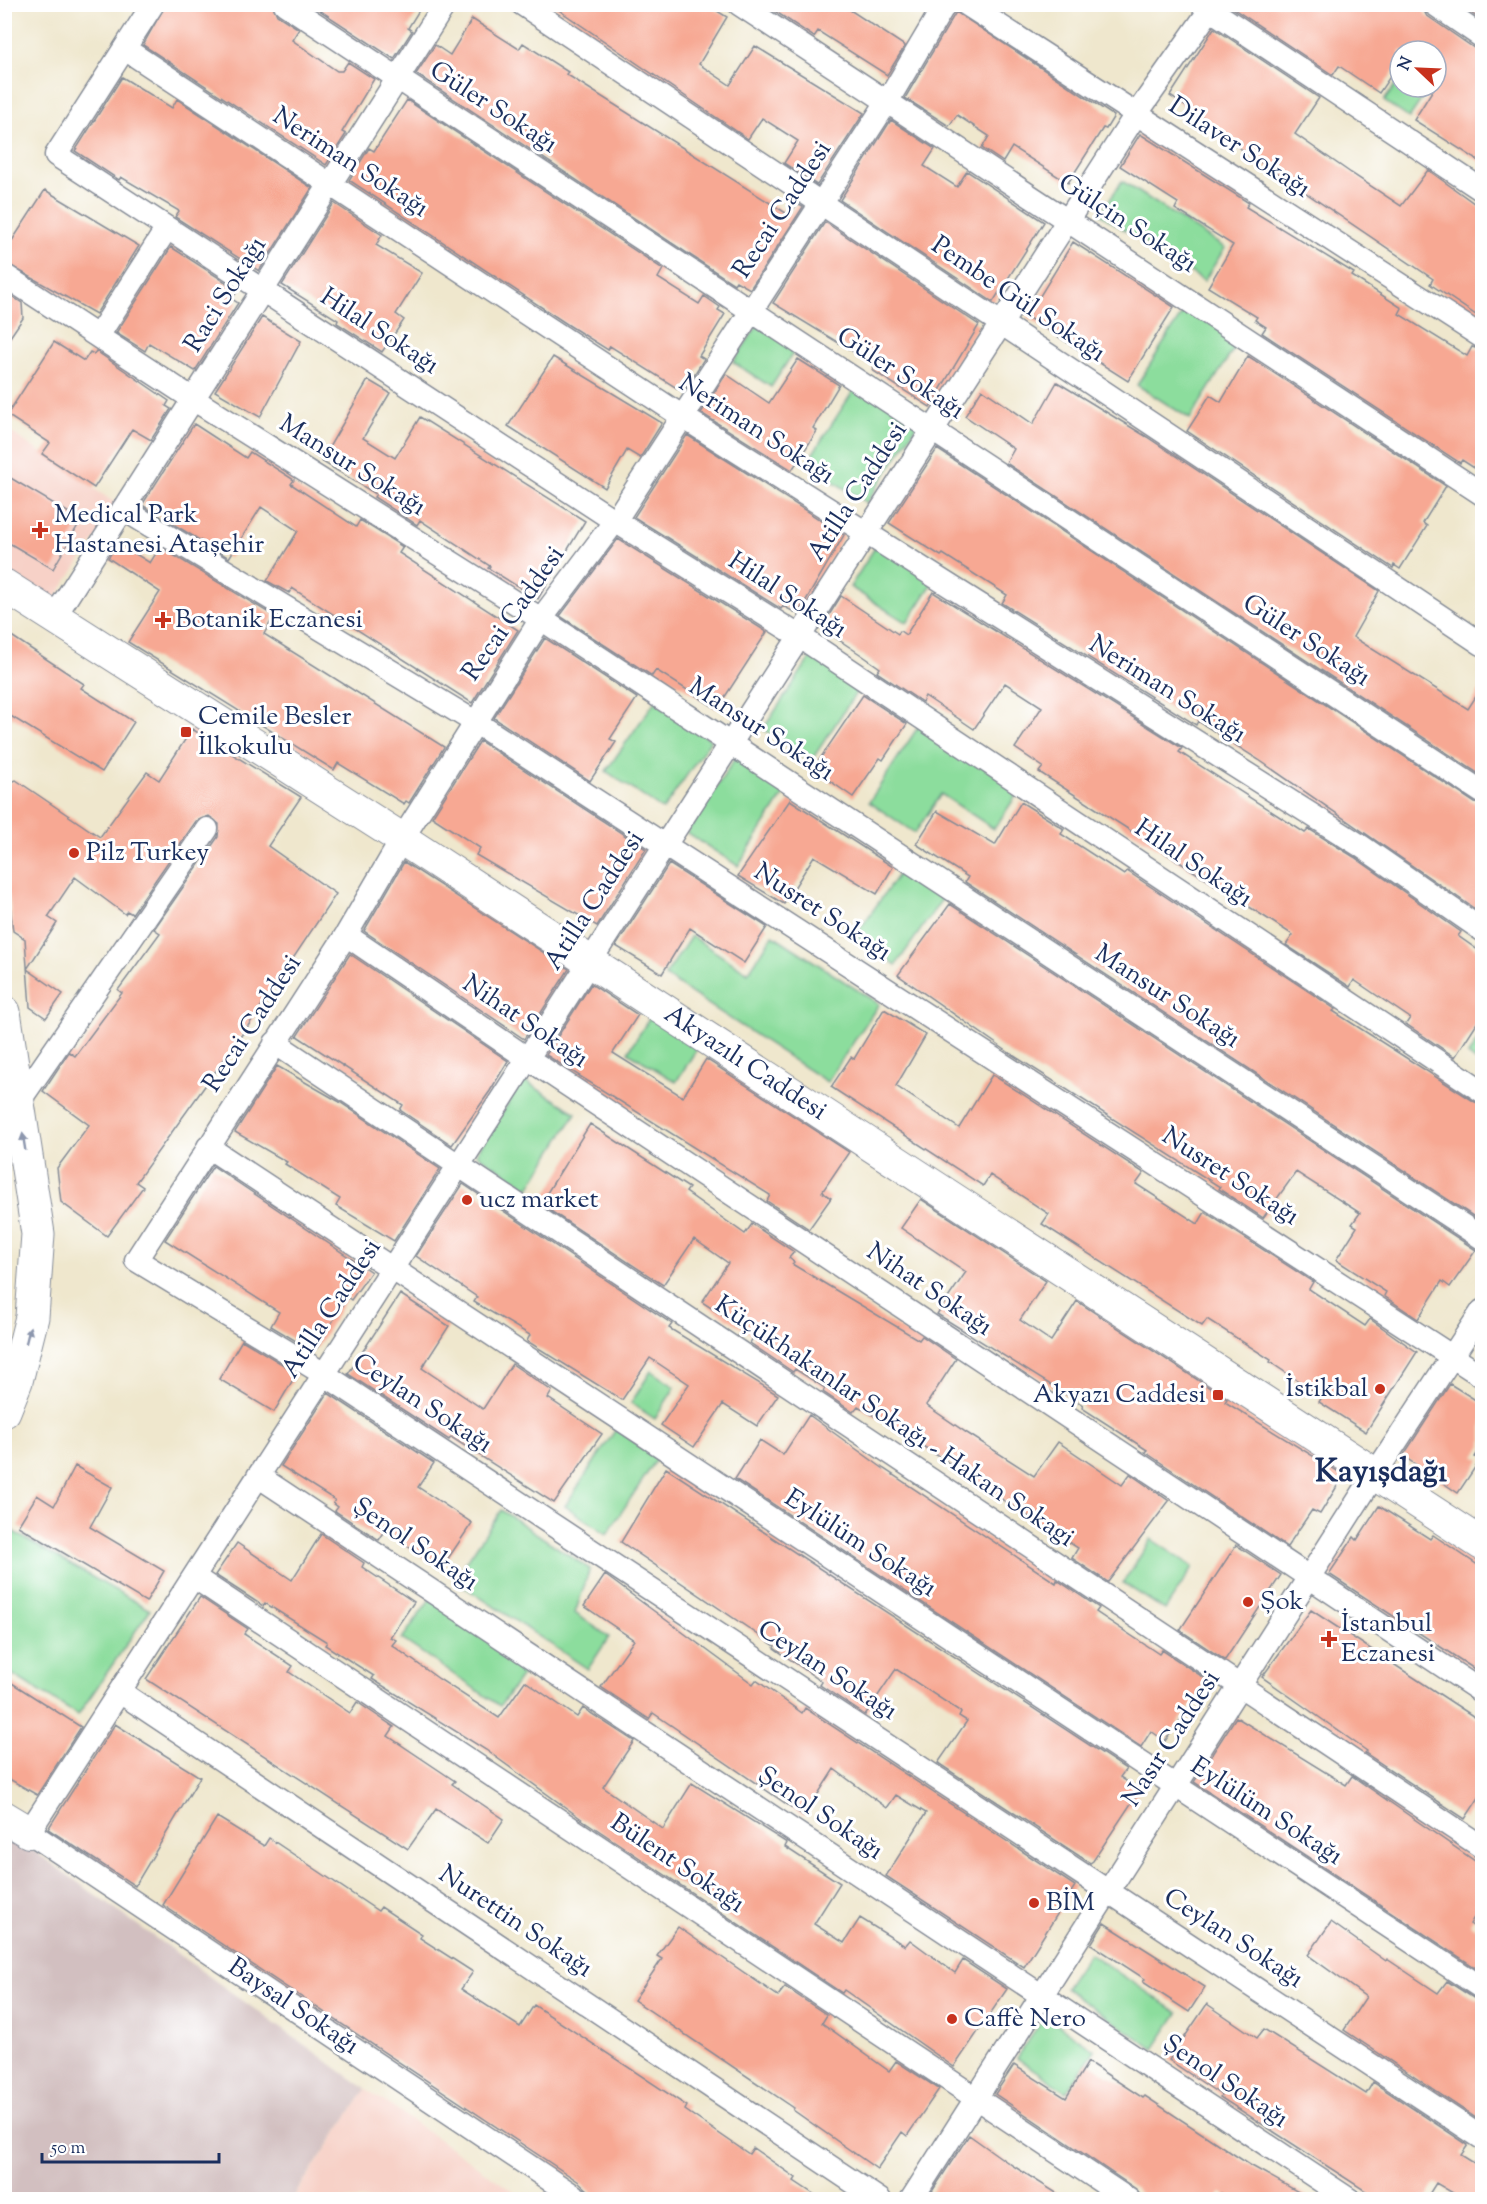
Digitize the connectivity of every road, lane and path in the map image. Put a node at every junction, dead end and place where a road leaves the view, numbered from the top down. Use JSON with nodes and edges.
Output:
{"nodes":[{"id":1,"x":153,"y":4,"type":"edge"},
{"id":2,"x":285,"y":4,"type":"edge"},
{"id":3,"x":446,"y":4,"type":"edge"},
{"id":4,"x":522,"y":4,"type":"edge"},
{"id":5,"x":739,"y":4,"type":"edge"},
{"id":6,"x":945,"y":4,"type":"edge"},
{"id":7,"x":966,"y":4,"type":"edge"},
{"id":8,"x":1434,"y":4,"type":"edge"},
{"id":9,"x":1209,"y":6,"type":"edge"},
{"id":10,"x":1482,"y":37,"type":"edge"},
{"id":11,"x":124,"y":49,"type":"junction"},
{"id":12,"x":398,"y":79,"type":"junction"},
{"id":13,"x":887,"y":102,"type":"junction"},
{"id":14,"x":1135,"y":116,"type":"junction"},
{"id":15,"x":330,"y":184,"type":"junction"},
{"id":16,"x":1482,"y":190,"type":"edge"},
{"id":17,"x":821,"y":204,"type":"junction"},
{"id":18,"x":1068,"y":219,"type":"junction"},
{"id":19,"x":167,"y":228,"type":"junction"},
{"id":20,"x":4,"y":275,"type":"edge"},
{"id":21,"x":263,"y":290,"type":"junction"},
{"id":22,"x":751,"y":312,"type":"junction"},
{"id":23,"x":1001,"y":323,"type":"junction"},
{"id":24,"x":98,"y":336,"type":"junction"},
{"id":25,"x":1482,"y":337,"type":"edge"},
{"id":26,"x":194,"y":399,"type":"junction"},
{"id":27,"x":682,"y":417,"type":"junction"},
{"id":28,"x":933,"y":429,"type":"junction"},
{"id":29,"x":1482,"y":494,"type":"edge"},
{"id":30,"x":123,"y":509,"type":"junction"},
{"id":31,"x":615,"y":521,"type":"junction"},
{"id":32,"x":866,"y":534,"type":"junction"},
{"id":33,"x":4,"y":585,"type":"edge"},
{"id":34,"x":55,"y":616,"type":"junction"},
{"id":35,"x":541,"y":619,"type":"junction"},
{"id":36,"x":799,"y":636,"type":"junction"},
{"id":37,"x":1482,"y":644,"type":"edge"},
{"id":38,"x":475,"y":722,"type":"junction"},
{"id":39,"x":730,"y":744,"type":"junction"},
{"id":40,"x":1482,"y":792,"type":"edge"},
{"id":41,"x":207,"y":829,"type":"dead end"},
{"id":42,"x":402,"y":839,"type":"junction"},
{"id":43,"x":665,"y":845,"type":"junction"},
{"id":44,"x":1482,"y":930,"type":"edge"},
{"id":45,"x":346,"y":935,"type":"junction"},
{"id":46,"x":589,"y":962,"type":"junction"},
{"id":47,"x":4,"y":1012,"type":"edge"},
{"id":48,"x":275,"y":1043,"type":"junction"},
{"id":49,"x":527,"y":1058,"type":"junction"},
{"id":50,"x":1482,"y":1091,"type":"edge"},
{"id":51,"x":18,"y":1103,"type":"junction"},
{"id":52,"x":208,"y":1147,"type":"junction"},
{"id":53,"x":458,"y":1166,"type":"junction"},
{"id":54,"x":1482,"y":1238,"type":"edge"},
{"id":55,"x":136,"y":1260,"type":"joint"},
{"id":56,"x":391,"y":1269,"type":"junction"},
{"id":57,"x":1482,"y":1311,"type":"edge"},
{"id":58,"x":1453,"y":1356,"type":"junction"},
{"id":59,"x":324,"y":1374,"type":"junction"},
{"id":60,"x":1482,"y":1376,"type":"edge"},
{"id":61,"x":4,"y":1411,"type":"edge"},
{"id":62,"x":1375,"y":1474,"type":"junction"},
{"id":63,"x":258,"y":1476,"type":"junction"},
{"id":64,"x":1482,"y":1544,"type":"edge"},
{"id":65,"x":194,"y":1577,"type":"junction"},
{"id":66,"x":1310,"y":1577,"type":"junction"},
{"id":67,"x":1240,"y":1685,"type":"junction"},
{"id":68,"x":120,"y":1692,"type":"junction"},
{"id":69,"x":1482,"y":1692,"type":"edge"},
{"id":70,"x":1176,"y":1786,"type":"junction"},
{"id":71,"x":17,"y":1824,"type":"edge"},
{"id":72,"x":1482,"y":1847,"type":"edge"},
{"id":73,"x":1109,"y":1891,"type":"junction"},
{"id":74,"x":1482,"y":1988,"type":"edge"},
{"id":75,"x":1042,"y":1995,"type":"junction"},
{"id":76,"x":976,"y":2098,"type":"junction"},
{"id":77,"x":1482,"y":2138,"type":"edge"},
{"id":78,"x":580,"y":2199,"type":"edge"},
{"id":79,"x":880,"y":2199,"type":"edge"},
{"id":80,"x":911,"y":2199,"type":"edge"},
{"id":81,"x":1129,"y":2199,"type":"edge"},
{"id":82,"x":1350,"y":2199,"type":"edge"}],
"edges":[{"from":1,"to":11,"type":"street"},
{"from":2,"to":12,"type":"street","name":"Güler Sokağı"},
{"from":3,"to":12,"type":"street","name":"Raci Sokağı"},
{"from":4,"to":17,"type":"street","name":"Pembe Gül Sokağı"},
{"from":5,"to":13,"type":"street","name":"Gülçin Sokağı"},
{"from":6,"to":13,"type":"street","name":"Recai Caddesi"},
{"from":7,"to":14,"type":"street","name":"Dilaver Sokağı"},
{"from":8,"to":10,"type":"street"},
{"from":9,"to":14,"type":"street","name":"Atilla Caddesi"},
{"from":9,"to":16,"type":"street"},
{"from":11,"to":15,"type":"street","name":"Neriman Sokağı"},
{"from":11,"to":19,"type":"street","name":"Hilal Sokağı"},
{"from":12,"to":15,"type":"street","name":"Raci Sokağı"},
{"from":12,"to":22,"type":"street","name":"Güler Sokağı"},
{"from":13,"to":17,"type":"street","name":"Recai Caddesi"},
{"from":13,"to":18,"type":"street","name":"Gülçin Sokağı"},
{"from":14,"to":18,"type":"street","name":"Atilla Caddesi"},
{"from":14,"to":25,"type":"street","name":"Dilaver Sokağı"},
{"from":15,"to":21,"type":"street","name":"Raci Sokağı"},
{"from":15,"to":27,"type":"street","name":"Neriman Sokağı"},
{"from":17,"to":22,"type":"street","name":"Recai Caddesi"},
{"from":17,"to":23,"type":"street","name":"Pembe Gül Sokağı"},
{"from":18,"to":23,"type":"street","name":"Atilla Caddesi"},
{"from":18,"to":29,"type":"street","name":"Gülçin Sokağı"},
{"from":19,"to":21,"type":"street","name":"Hilal Sokağı"},
{"from":19,"to":24,"type":"street"},
{"from":20,"to":24,"type":"street","name":"Mansur Sokağı"},
{"from":21,"to":26,"type":"street","name":"Raci Sokağı"},
{"from":21,"to":31,"type":"street","name":"Hilal Sokağı"},
{"from":22,"to":27,"type":"street","name":"Recai Caddesi"},
{"from":22,"to":28,"type":"street","name":"Güler Sokağı"},
{"from":23,"to":28,"type":"street","name":"Atilla Caddesi"},
{"from":23,"to":37,"type":"street","name":"Pembe Gül Sokağı"},
{"from":24,"to":26,"type":"street","name":"Mansur Sokağı"},
{"from":26,"to":30,"type":"street","name":"Raci Sokağı"},
{"from":26,"to":35,"type":"street","name":"Mansur Sokağı"},
{"from":27,"to":31,"type":"street","name":"Recai Caddesi"},
{"from":27,"to":32,"type":"street","name":"Neriman Sokağı"},
{"from":28,"to":32,"type":"street","name":"Atilla Caddesi"},
{"from":28,"to":40,"type":"street","name":"Güler Sokağı"},
{"from":30,"to":34,"type":"street","name":"Raci Sokağı"},
{"from":30,"to":38,"type":"street","name":"Nusret Sokağı"},
{"from":31,"to":35,"type":"street","name":"Recai Caddesi"},
{"from":31,"to":36,"type":"street","name":"Hilal Sokağı"},
{"from":32,"to":36,"type":"street","name":"Atilla Caddesi"},
{"from":32,"to":44,"type":"street","name":"Neriman Sokağı"},
{"from":33,"to":34,"type":"street","name":"Akyazılı Caddesi"},
{"from":34,"to":42,"type":"street","name":"Akyazılı Caddesi"},
{"from":35,"to":38,"type":"street","name":"Recai Caddesi"},
{"from":35,"to":39,"type":"street","name":"Mansur Sokağı"},
{"from":36,"to":39,"type":"street","name":"Atilla Caddesi"},
{"from":36,"to":50,"type":"street","name":"Hilal Sokağı"},
{"from":38,"to":42,"type":"street","name":"Recai Caddesi"},
{"from":38,"to":43,"type":"street","name":"Nusret Sokağı"},
{"from":39,"to":43,"type":"street","name":"Atilla Caddesi"},
{"from":39,"to":54,"type":"street","name":"Mansur Sokağı"},
{"from":41,"to":51,"type":"street"},
{"from":42,"to":45,"type":"street","name":"Recai Caddesi"},
{"from":42,"to":46,"type":"street","name":"Akyazılı Caddesi"},
{"from":43,"to":46,"type":"street","name":"Atilla Caddesi"},
{"from":43,"to":58,"type":"street","name":"Nusret Sokağı"},
{"from":45,"to":48,"type":"street","name":"Recai Caddesi"},
{"from":45,"to":49,"type":"street","name":"Nihat Sokağı"},
{"from":46,"to":49,"type":"street","name":"Atilla Caddesi"},
{"from":46,"to":62,"type":"street","name":"Akyazılı Caddesi"},
{"from":47,"to":51,"type":"main road"},
{"from":48,"to":52,"type":"street","name":"Recai Caddesi"},
{"from":48,"to":53,"type":"street","name":"Küçükhakanlar Sokağı - Hakan Sokagi"},
{"from":49,"to":53,"type":"street","name":"Atilla Caddesi"},
{"from":49,"to":66,"type":"street","name":"Nihat Sokağı"},
{"from":61,"to":51,"type":"main road","one_way":true},
{"from":52,"to":55,"type":"street","name":"Recai Caddesi"},
{"from":52,"to":56,"type":"street","name":"Eylülüm Sokağı"},
{"from":53,"to":56,"type":"street","name":"Atilla Caddesi"},
{"from":53,"to":67,"type":"street","name":"Küçükhakanlar Sokağı - Hakan Sokagi"},
{"from":55,"to":59,"type":"street","name":"Ceylan Sokağı"},
{"from":56,"to":59,"type":"street","name":"Atilla Caddesi"},
{"from":56,"to":70,"type":"street","name":"Eylülüm Sokağı"},
{"from":57,"to":58,"type":"street","name":"Nasır Caddesi"},
{"from":58,"to":60,"type":"street","name":"Nusret Sokağı"},
{"from":58,"to":62,"type":"street","name":"Nasır Caddesi"},
{"from":59,"to":63,"type":"street","name":"Atilla Caddesi"},
{"from":59,"to":73,"type":"street","name":"Ceylan Sokağı"},
{"from":62,"to":64,"type":"street","name":"Akyazılı Caddesi"},
{"from":62,"to":66,"type":"street","name":"Nasır Caddesi"},
{"from":63,"to":65,"type":"street","name":"Atilla Caddesi"},
{"from":63,"to":75,"type":"street","name":"Şenol Sokağı"},
{"from":65,"to":68,"type":"street","name":"Atilla Caddesi"},
{"from":65,"to":76,"type":"street","name":"Bülent Sokağı"},
{"from":66,"to":67,"type":"street","name":"Nasır Caddesi"},
{"from":66,"to":69,"type":"street","name":"Nihat Sokağı"},
{"from":67,"to":70,"type":"street","name":"Nasır Caddesi"},
{"from":67,"to":72,"type":"street","name":"Küçükhakanlar Sokağı - Hakan Sokagi"},
{"from":68,"to":71,"type":"street","name":"Atilla Caddesi"},
{"from":68,"to":79,"type":"street","name":"Nurettin Sokağı"},
{"from":70,"to":73,"type":"street","name":"Nasır Caddesi"},
{"from":70,"to":74,"type":"street","name":"Eylülüm Sokağı"},
{"from":71,"to":78,"type":"street","name":"Baysal Sokağı"},
{"from":73,"to":75,"type":"street","name":"Nasır Caddesi"},
{"from":73,"to":77,"type":"street","name":"Ceylan Sokağı"},
{"from":75,"to":76,"type":"street","name":"Nasır Caddesi"},
{"from":75,"to":82,"type":"street","name":"Şenol Sokağı"},
{"from":76,"to":80,"type":"street","name":"Nasır Caddesi"},
{"from":76,"to":81,"type":"street","name":"Bülent Sokağı"}]}
